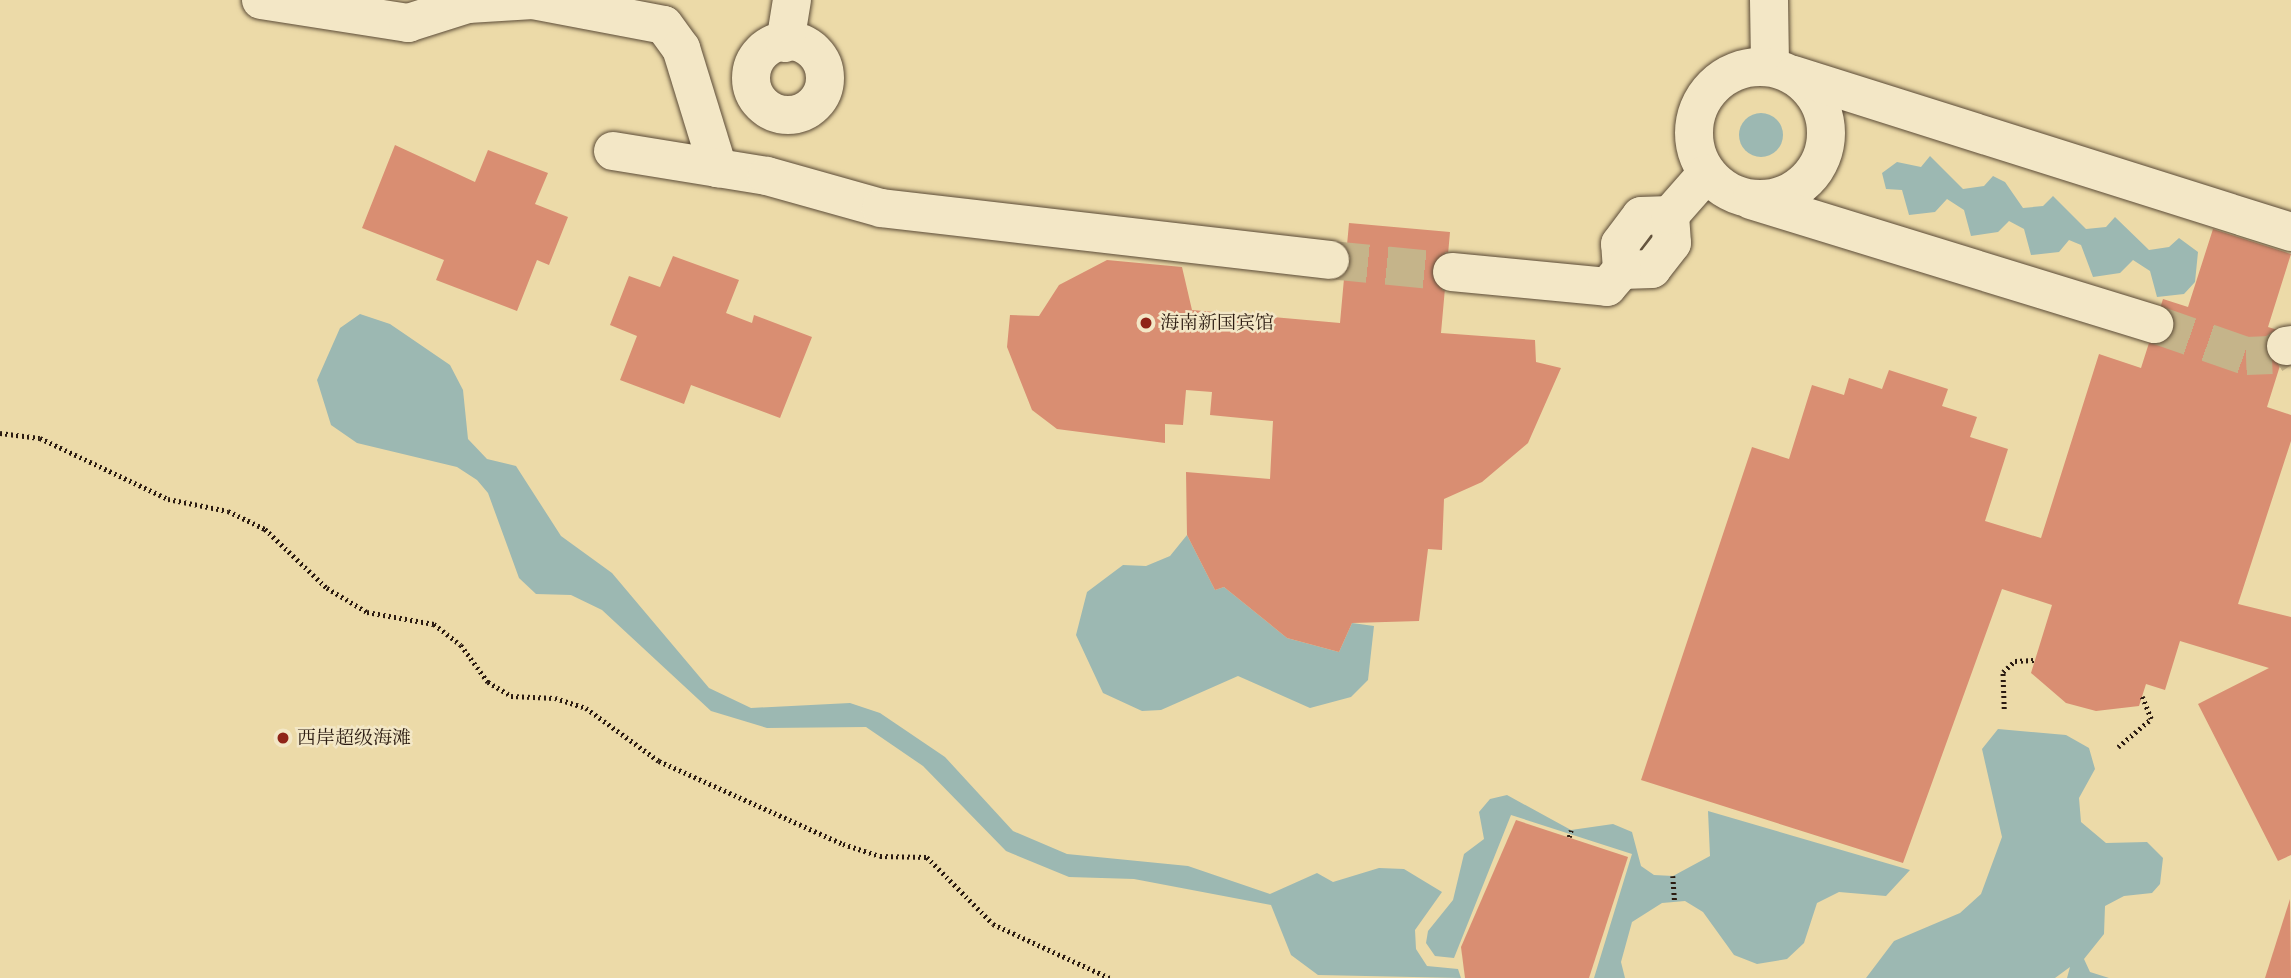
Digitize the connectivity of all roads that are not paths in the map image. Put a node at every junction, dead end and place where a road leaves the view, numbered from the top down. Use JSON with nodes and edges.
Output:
{"nodes":[{"id":1,"x":261,"y":0,"type":"edge"},
{"id":2,"x":792,"y":0,"type":"edge"},
{"id":3,"x":1769,"y":0,"type":"edge"},
{"id":4,"x":785,"y":43,"type":"junction"},
{"id":5,"x":1782,"y":71,"type":"junction"},
{"id":6,"x":777,"y":115,"type":"junction"},
{"id":7,"x":613,"y":151,"type":"dead end"},
{"id":8,"x":718,"y":168,"type":"junction"},
{"id":9,"x":1706,"y":174,"type":"junction"},
{"id":10,"x":767,"y":176,"type":"junction"},
{"id":11,"x":1751,"y":200,"type":"junction"},
{"id":12,"x":2291,"y":232,"type":"edge"},
{"id":13,"x":1330,"y":260,"type":"tunnel mouth"},
{"id":14,"x":1452,"y":272,"type":"tunnel mouth"},
{"id":15,"x":2154,"y":324,"type":"tunnel mouth"}],
"edges":[{"from":1,"to":8,"type":"lane"},
{"from":2,"to":4,"type":"lane"},
{"from":3,"to":5,"type":"lane"},
{"from":4,"to":6,"type":"lane"},
{"from":4,"to":6,"type":"lane"},
{"from":5,"to":9,"type":"lane"},
{"from":5,"to":11,"type":"lane"},
{"from":5,"to":12,"type":"lane"},
{"from":6,"to":10,"type":"lane"},
{"from":7,"to":8,"type":"lane"},
{"from":8,"to":10,"type":"lane"},
{"from":9,"to":11,"type":"lane"},
{"from":9,"to":14,"type":"lane"},
{"from":10,"to":13,"type":"lane"},
{"from":11,"to":15,"type":"lane"}]}
